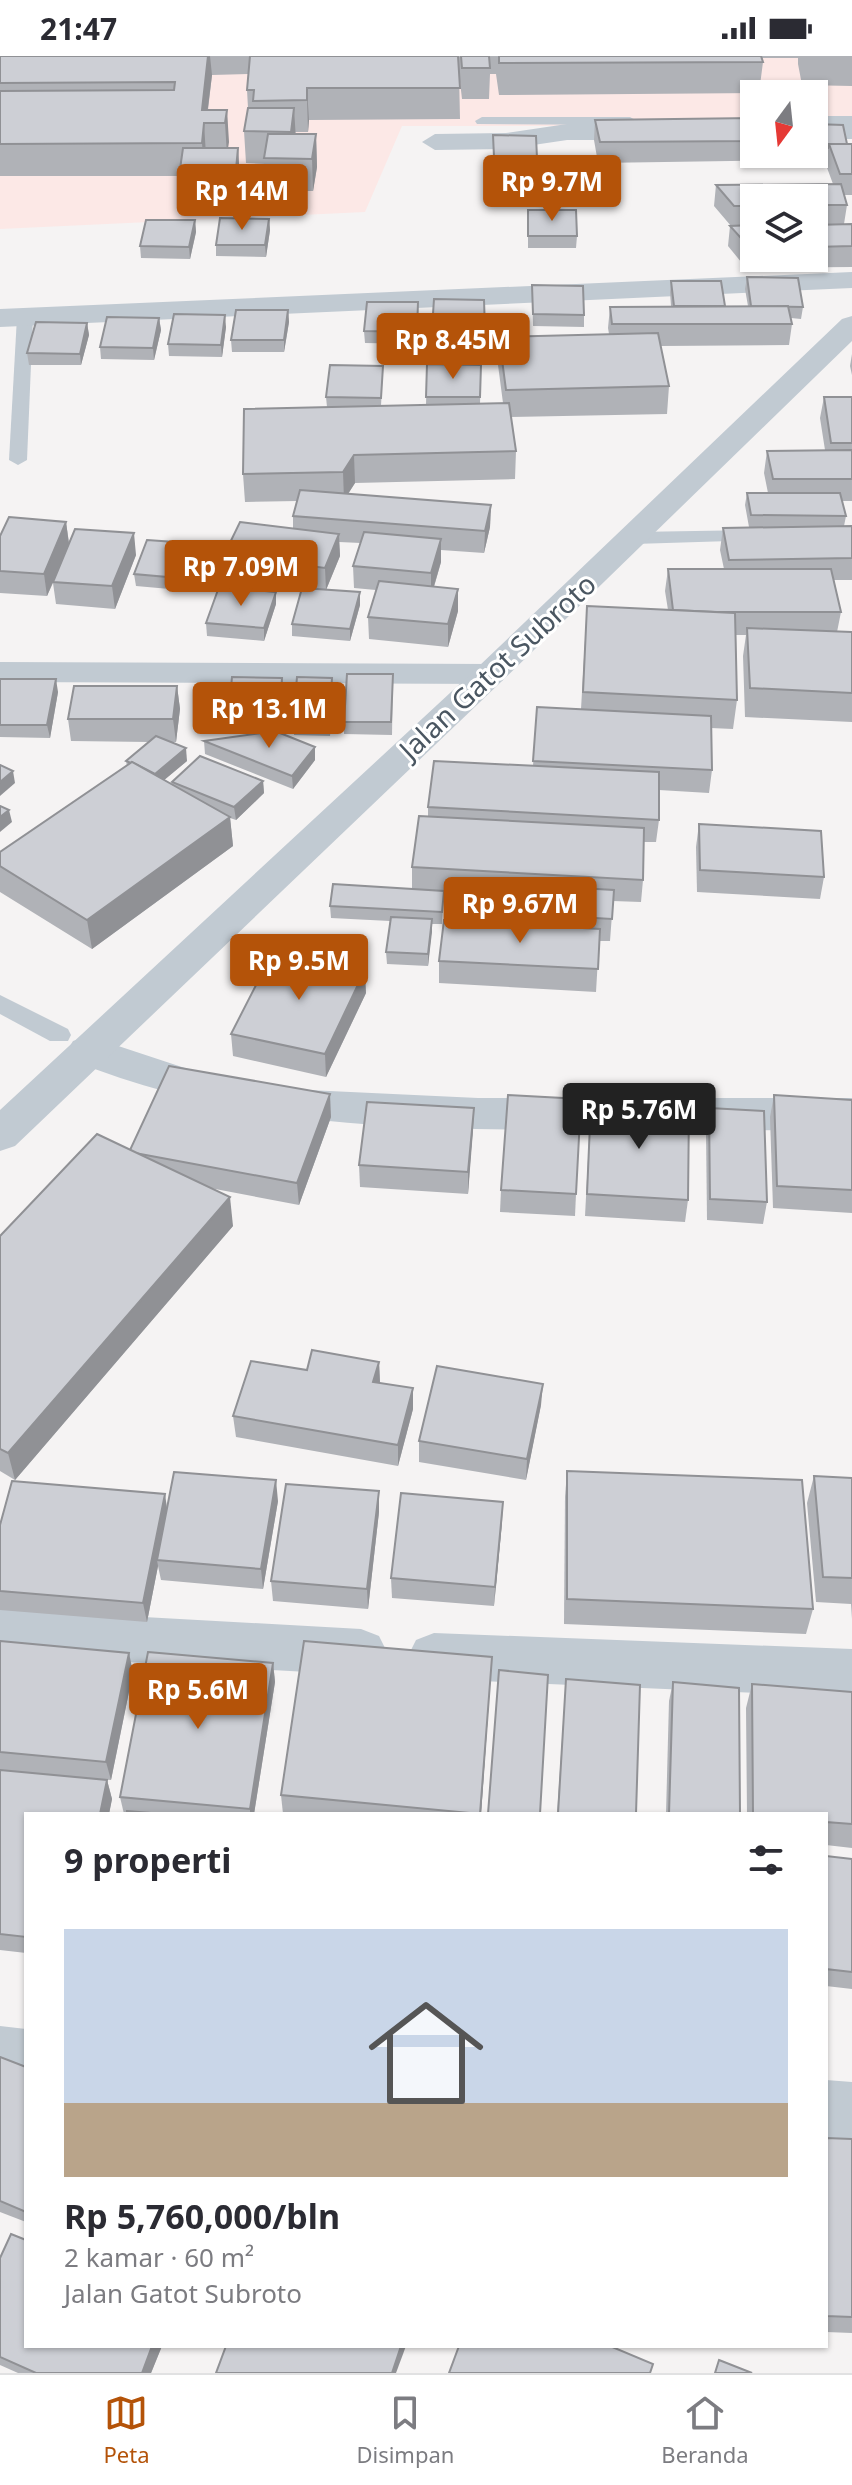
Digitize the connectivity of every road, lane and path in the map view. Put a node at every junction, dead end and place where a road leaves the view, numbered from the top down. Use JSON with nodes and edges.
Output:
{"nodes":[{"id":1,"x":740,"y":120,"type":"edge"},
{"id":2,"x":828,"y":120,"type":"edge"},
{"id":3,"x":852,"y":120,"type":"edge"},
{"id":4,"x":482,"y":121,"type":"dead end"},
{"id":5,"x":828,"y":131,"type":"edge"},
{"id":6,"x":852,"y":131,"type":"edge"},
{"id":7,"x":740,"y":132,"type":"edge"},
{"id":8,"x":435,"y":142,"type":"dead end"},
{"id":9,"x":852,"y":280,"type":"edge"},
{"id":10,"x":12,"y":317,"type":"edge"},
{"id":11,"x":852,"y":325,"type":"edge"},
{"id":12,"x":18,"y":460,"type":"dead end"},
{"id":13,"x":772,"y":535,"type":"edge"},
{"id":14,"x":634,"y":538,"type":"junction"},
{"id":15,"x":0,"y":672,"type":"edge"},
{"id":16,"x":490,"y":674,"type":"junction"},
{"id":17,"x":0,"y":1003,"type":"edge"},
{"id":18,"x":76,"y":1044,"type":"junction"},
{"id":19,"x":852,"y":1114,"type":"edge"},
{"id":20,"x":0,"y":1135,"type":"edge"},
{"id":21,"x":0,"y":1632,"type":"edge"},
{"id":22,"x":852,"y":1673,"type":"edge"},
{"id":23,"x":0,"y":2055,"type":"edge"},
{"id":24,"x":24,"y":2058,"type":"edge"},
{"id":25,"x":828,"y":2110,"type":"edge"},
{"id":26,"x":852,"y":2112,"type":"edge"}],
"edges":[{"from":1,"to":4,"type":"lane"},
{"from":2,"to":3,"type":"lane"},
{"from":5,"to":6,"type":"street"},
{"from":7,"to":8,"type":"street"},
{"from":9,"to":10,"type":"street"},
{"from":10,"to":12,"type":"lane"},
{"from":11,"to":14,"type":"street","name":"Jalan Gatot Subroto"},
{"from":13,"to":14,"type":"lane"},
{"from":14,"to":16,"type":"street","name":"Jalan Gatot Subroto"},
{"from":15,"to":16,"type":"street"},
{"from":16,"to":18,"type":"street","name":"Jalan Gatot Subroto"},
{"from":17,"to":18,"type":"lane"},
{"from":18,"to":19,"type":"street"},
{"from":18,"to":20,"type":"street","name":"Jalan Gatot Subroto"},
{"from":21,"to":22,"type":"street"},
{"from":23,"to":24,"type":"street"},
{"from":25,"to":26,"type":"street"}]}
